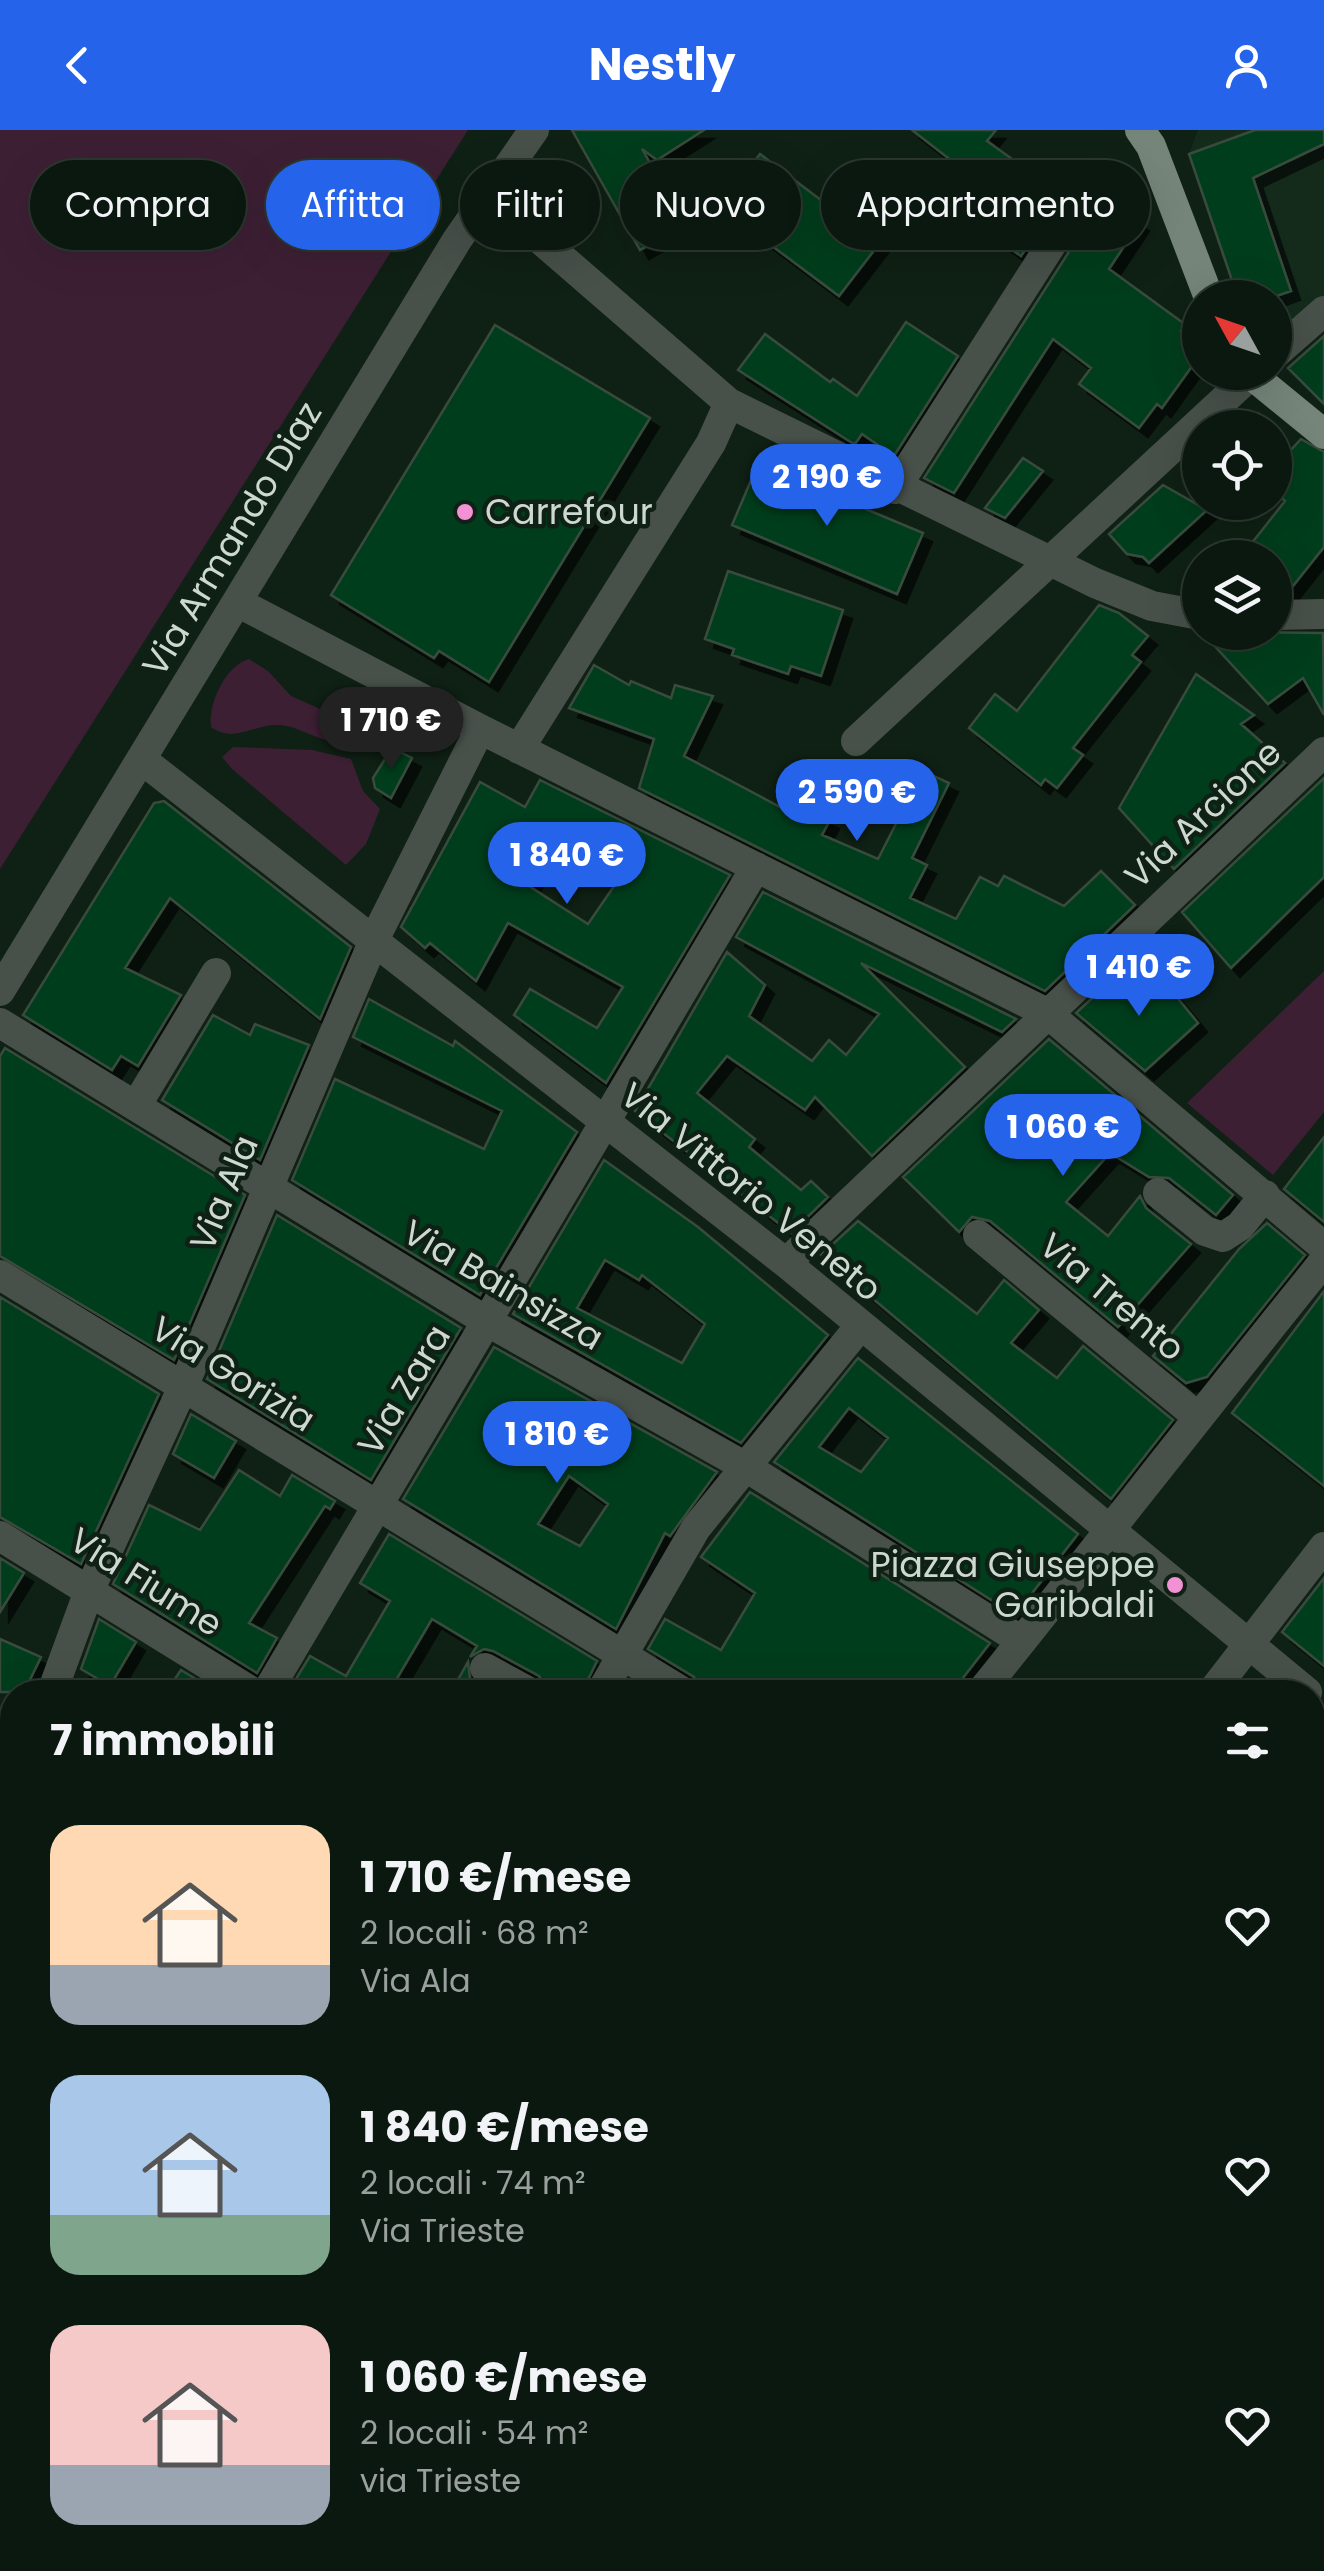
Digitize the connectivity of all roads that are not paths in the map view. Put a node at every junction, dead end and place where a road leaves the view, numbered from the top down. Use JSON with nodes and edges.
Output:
{"nodes":[{"id":1,"x":534,"y":130,"type":"edge"},
{"id":2,"x":1150,"y":135,"type":"edge"},
{"id":3,"x":512,"y":160,"type":"edge"},
{"id":4,"x":460,"y":240,"type":"edge"},
{"id":5,"x":552,"y":250,"type":"edge"},
{"id":6,"x":1048,"y":250,"type":"edge"},
{"id":7,"x":1202,"y":280,"type":"edge"},
{"id":8,"x":1324,"y":312,"type":"edge"},
{"id":9,"x":1292,"y":339,"type":"edge"},
{"id":10,"x":1234,"y":390,"type":"edge"},
{"id":11,"x":1271,"y":390,"type":"edge"},
{"id":12,"x":728,"y":403,"type":"junction"},
{"id":13,"x":1323,"y":431,"type":"edge"},
{"id":14,"x":895,"y":488,"type":"junction"},
{"id":15,"x":1050,"y":563,"type":"junction"},
{"id":16,"x":237,"y":602,"type":"junction"},
{"id":17,"x":1182,"y":612,"type":"edge"},
{"id":18,"x":1324,"y":614,"type":"edge"},
{"id":19,"x":1292,"y":615,"type":"edge"},
{"id":20,"x":480,"y":729,"type":"junction"},
{"id":21,"x":856,"y":741,"type":"dead end"},
{"id":22,"x":519,"y":749,"type":"junction"},
{"id":23,"x":1324,"y":752,"type":"edge"},
{"id":24,"x":141,"y":759,"type":"junction"},
{"id":25,"x":756,"y":867,"type":"junction"},
{"id":26,"x":375,"y":938,"type":"junction"},
{"id":27,"x":216,"y":974,"type":"dead end"},
{"id":28,"x":0,"y":991,"type":"edge"},
{"id":29,"x":1047,"y":1013,"type":"junction"},
{"id":30,"x":0,"y":1023,"type":"edge"},
{"id":31,"x":136,"y":1106,"type":"junction"},
{"id":32,"x":604,"y":1122,"type":"junction"},
{"id":33,"x":266,"y":1188,"type":"junction"},
{"id":34,"x":1158,"y":1193,"type":"dead end"},
{"id":35,"x":1265,"y":1195,"type":"junction"},
{"id":36,"x":978,"y":1235,"type":"dead end"},
{"id":37,"x":1324,"y":1247,"type":"edge"},
{"id":38,"x":1324,"y":1261,"type":"edge"},
{"id":39,"x":786,"y":1263,"type":"junction"},
{"id":40,"x":0,"y":1274,"type":"edge"},
{"id":41,"x":488,"y":1322,"type":"junction"},
{"id":42,"x":860,"y":1326,"type":"junction"},
{"id":43,"x":183,"y":1387,"type":"junction"},
{"id":44,"x":1198,"y":1417,"type":"junction"},
{"id":45,"x":746,"y":1467,"type":"junction"},
{"id":46,"x":378,"y":1508,"type":"junction"},
{"id":47,"x":1108,"y":1527,"type":"junction"},
{"id":48,"x":0,"y":1536,"type":"edge"},
{"id":49,"x":1324,"y":1548,"type":"edge"},
{"id":50,"x":90,"y":1592,"type":"junction"},
{"id":51,"x":1022,"y":1641,"type":"junction"},
{"id":52,"x":1249,"y":1644,"type":"junction"},
{"id":53,"x":620,"y":1654,"type":"junction"},
{"id":54,"x":484,"y":1668,"type":"dead end"},
{"id":55,"x":57,"y":1680,"type":"edge"},
{"id":56,"x":233,"y":1680,"type":"edge"},
{"id":57,"x":274,"y":1680,"type":"edge"},
{"id":58,"x":506,"y":1680,"type":"edge"},
{"id":59,"x":607,"y":1680,"type":"edge"},
{"id":60,"x":662,"y":1680,"type":"edge"},
{"id":61,"x":990,"y":1680,"type":"edge"},
{"id":62,"x":1221,"y":1680,"type":"edge"},
{"id":63,"x":1292,"y":1680,"type":"edge"}],
"edges":[{"from":1,"to":3,"type":"street","name":"Via Armando Diaz"},
{"from":2,"to":7,"type":"main road"},
{"from":4,"to":16,"type":"street","name":"Via Armando Diaz"},
{"from":5,"to":12,"type":"street"},
{"from":6,"to":14,"type":"street"},
{"from":8,"to":9,"type":"street"},
{"from":10,"to":15,"type":"street"},
{"from":11,"to":13,"type":"main road"},
{"from":12,"to":14,"type":"street"},
{"from":12,"to":22,"type":"street"},
{"from":14,"to":15,"type":"street"},
{"from":15,"to":17,"type":"street"},
{"from":15,"to":21,"type":"street"},
{"from":16,"to":20,"type":"street"},
{"from":16,"to":24,"type":"street","name":"Via Armando Diaz"},
{"from":18,"to":19,"type":"street"},
{"from":20,"to":22,"type":"street"},
{"from":20,"to":26,"type":"street","name":"Via Ala"},
{"from":22,"to":25,"type":"street"},
{"from":23,"to":29,"type":"street","name":"Via Arcione"},
{"from":24,"to":26,"type":"street","name":"Via Vittorio Veneto"},
{"from":24,"to":28,"type":"street","name":"Via Armando Diaz"},
{"from":25,"to":29,"type":"street"},
{"from":25,"to":32,"type":"street","name":"Via Zara"},
{"from":26,"to":32,"type":"street","name":"Via Vittorio Veneto"},
{"from":26,"to":33,"type":"street","name":"Via Ala"},
{"from":27,"to":31,"type":"street"},
{"from":29,"to":35,"type":"street"},
{"from":29,"to":39,"type":"street","name":"Via Arcione"},
{"from":30,"to":31,"type":"street","name":"Via Bainsizza"},
{"from":31,"to":33,"type":"street","name":"Via Bainsizza"},
{"from":32,"to":39,"type":"street","name":"Via Vittorio Veneto"},
{"from":32,"to":41,"type":"street","name":"Via Zara"},
{"from":33,"to":41,"type":"street","name":"Via Bainsizza"},
{"from":33,"to":43,"type":"street","name":"Via Ala"},
{"from":34,"to":35,"type":"street"},
{"from":35,"to":37,"type":"street"},
{"from":36,"to":44,"type":"street","name":"Via Trento"},
{"from":38,"to":44,"type":"street"},
{"from":39,"to":42,"type":"street","name":"Via Vittorio Veneto"},
{"from":40,"to":43,"type":"street","name":"Via Gorizia"},
{"from":41,"to":45,"type":"street","name":"Via Bainsizza"},
{"from":41,"to":46,"type":"street","name":"Via Zara"},
{"from":42,"to":45,"type":"street"},
{"from":42,"to":47,"type":"street","name":"Via Vittorio Veneto"},
{"from":43,"to":46,"type":"street","name":"Via Gorizia"},
{"from":43,"to":50,"type":"street","name":"Via Ala"},
{"from":44,"to":47,"type":"street"},
{"from":45,"to":51,"type":"street","name":"Via Bainsizza"},
{"from":45,"to":53,"type":"street"},
{"from":46,"to":53,"type":"street","name":"Via Gorizia"},
{"from":46,"to":57,"type":"street","name":"Via Zara"},
{"from":47,"to":51,"type":"street"},
{"from":47,"to":52,"type":"street","name":"Via Vittorio Veneto"},
{"from":48,"to":50,"type":"street","name":"Via Fiume"},
{"from":49,"to":52,"type":"street"},
{"from":50,"to":55,"type":"street","name":"Via Ala"},
{"from":50,"to":56,"type":"street","name":"Via Fiume"},
{"from":51,"to":61,"type":"street"},
{"from":52,"to":62,"type":"street"},
{"from":52,"to":63,"type":"street","name":"Via Vittorio Veneto"},
{"from":53,"to":59,"type":"street"},
{"from":53,"to":60,"type":"street","name":"Via Gorizia"},
{"from":54,"to":58,"type":"street"}]}
